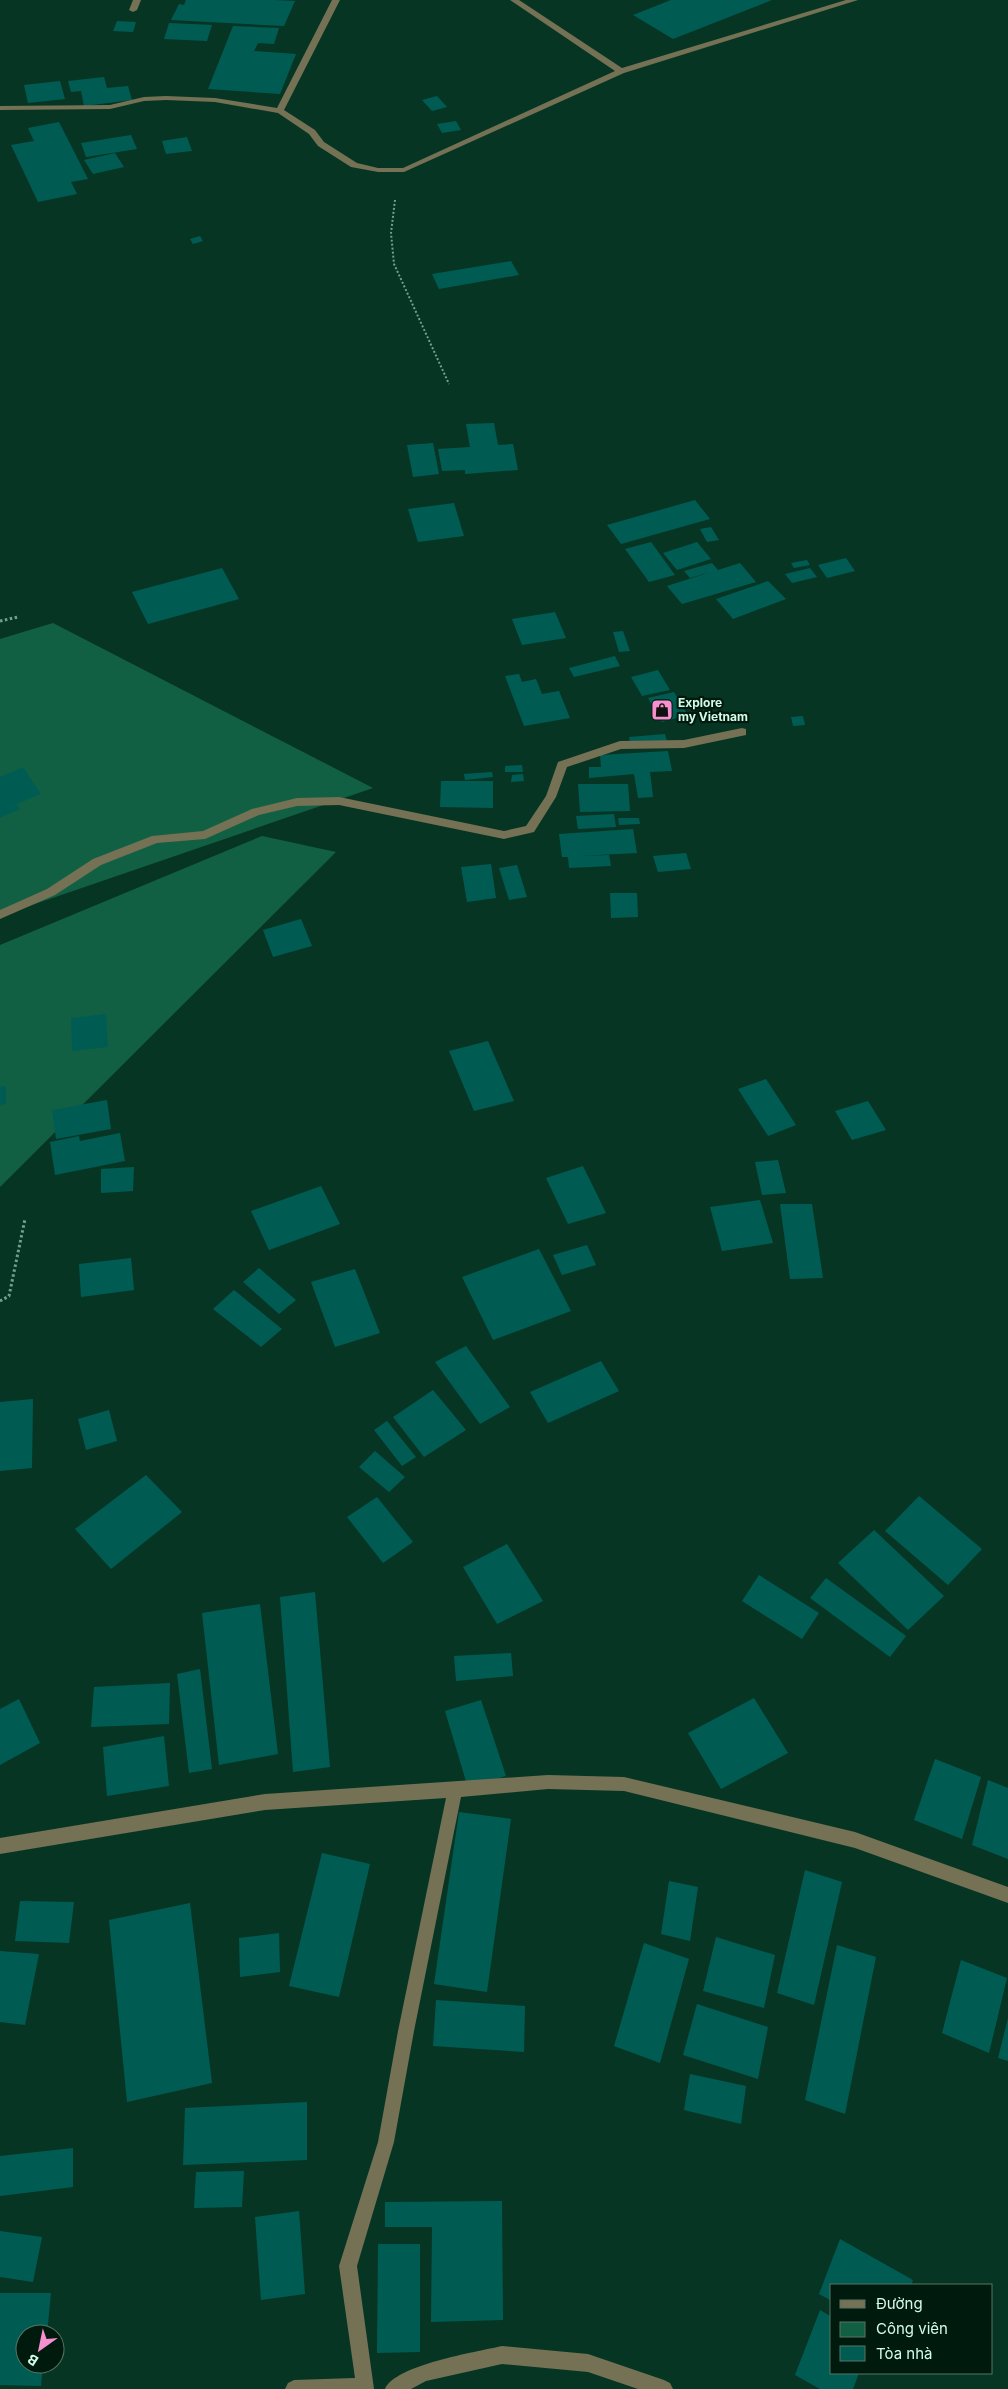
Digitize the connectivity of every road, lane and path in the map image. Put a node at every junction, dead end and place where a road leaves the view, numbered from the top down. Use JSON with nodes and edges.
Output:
{"nodes":[{"id":1,"x":137,"y":0,"type":"edge"},
{"id":2,"x":336,"y":0,"type":"edge"},
{"id":3,"x":514,"y":0,"type":"edge"},
{"id":4,"x":854,"y":0,"type":"edge"},
{"id":5,"x":133,"y":10,"type":"dead end"},
{"id":6,"x":621,"y":72,"type":"junction"},
{"id":7,"x":0,"y":108,"type":"edge"},
{"id":8,"x":280,"y":110,"type":"junction"},
{"id":9,"x":404,"y":170,"type":"junction"},
{"id":10,"x":449,"y":384,"type":"dead end"},
{"id":11,"x":18,"y":618,"type":"dead end"},
{"id":12,"x":0,"y":621,"type":"edge"},
{"id":13,"x":742,"y":732,"type":"dead end"},
{"id":14,"x":0,"y":916,"type":"edge"},
{"id":15,"x":25,"y":1219,"type":"dead end"},
{"id":16,"x":0,"y":1302,"type":"edge"},
{"id":17,"x":455,"y":1790,"type":"junction"},
{"id":18,"x":0,"y":1846,"type":"edge"},
{"id":19,"x":1008,"y":1895,"type":"edge"},
{"id":20,"x":365,"y":2388,"type":"edge"},
{"id":21,"x":294,"y":2389,"type":"edge"},
{"id":22,"x":394,"y":2389,"type":"edge"},
{"id":23,"x":664,"y":2389,"type":"edge"}],
"edges":[{"from":1,"to":5,"type":"street"},
{"from":2,"to":8,"type":"street"},
{"from":3,"to":6,"type":"street"},
{"from":4,"to":6,"type":"street"},
{"from":6,"to":9,"type":"street"},
{"from":7,"to":8,"type":"street"},
{"from":8,"to":9,"type":"street"},
{"from":9,"to":10,"type":"path"},
{"from":11,"to":12,"type":"path"},
{"from":13,"to":14,"type":"street"},
{"from":15,"to":16,"type":"path"},
{"from":17,"to":18,"type":"street"},
{"from":17,"to":19,"type":"street"},
{"from":17,"to":20,"type":"street"},
{"from":20,"to":21,"type":"street"},
{"from":22,"to":23,"type":"street"}]}
